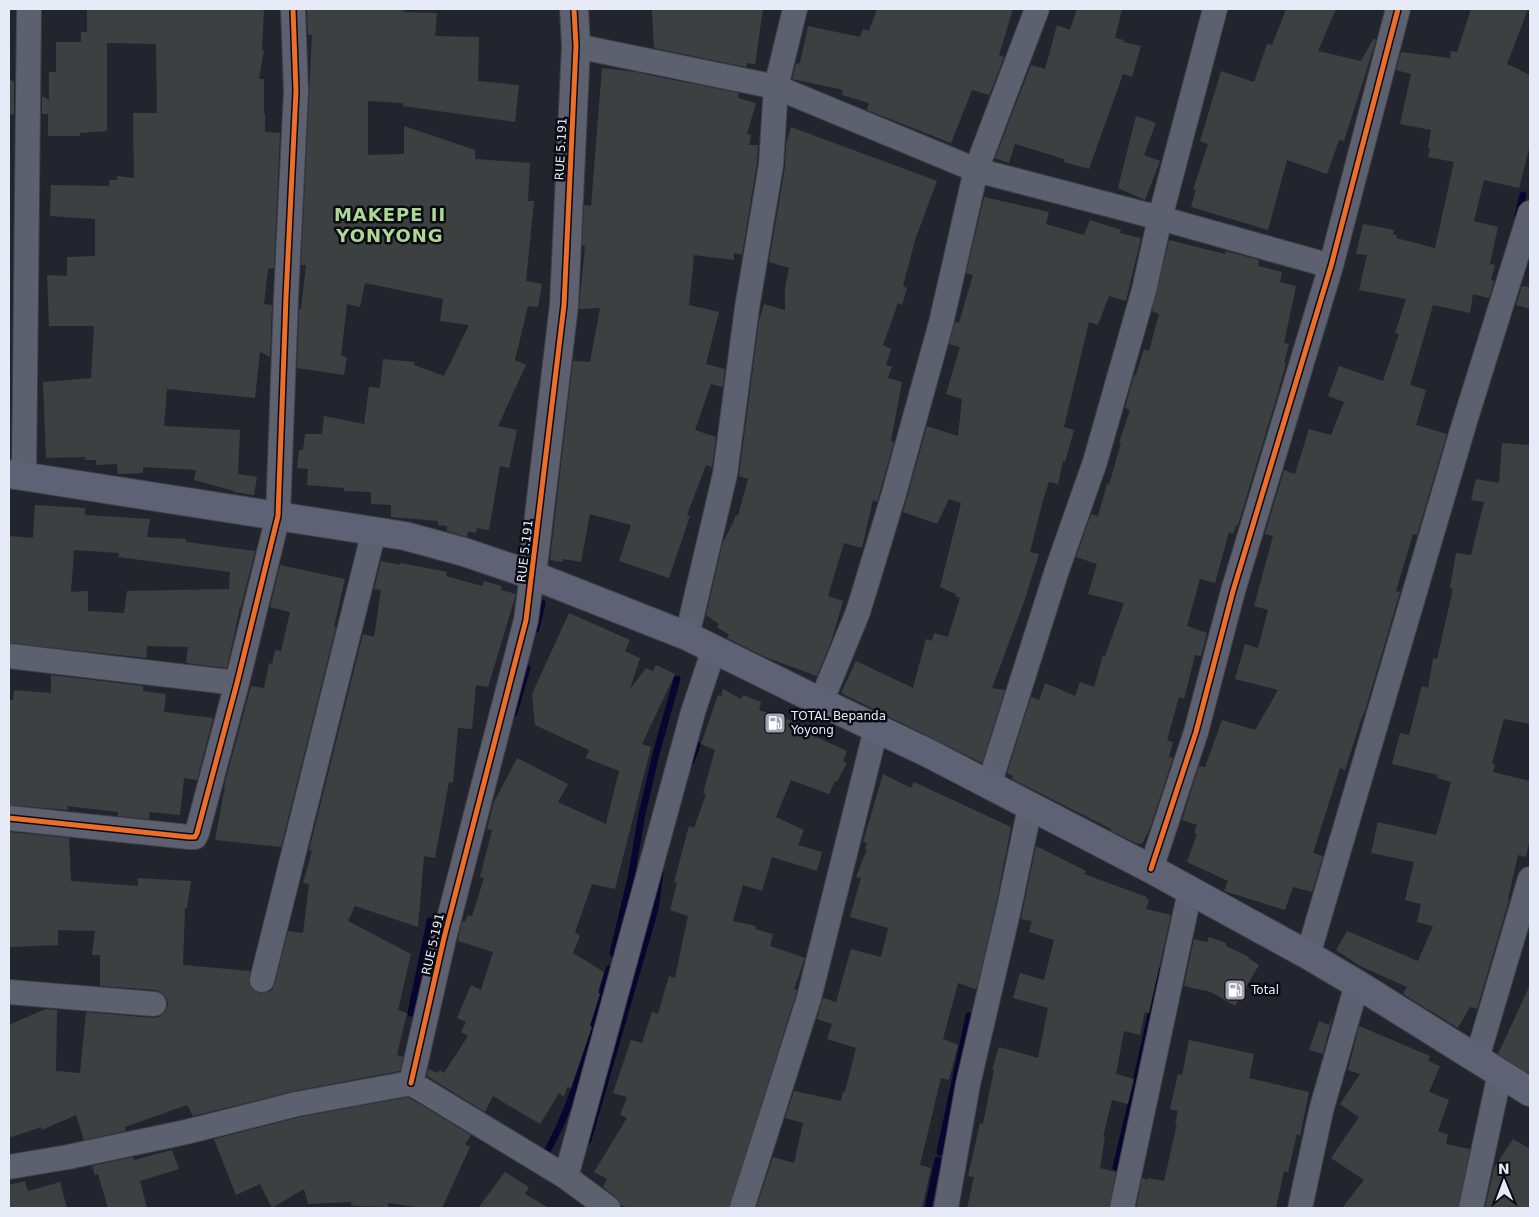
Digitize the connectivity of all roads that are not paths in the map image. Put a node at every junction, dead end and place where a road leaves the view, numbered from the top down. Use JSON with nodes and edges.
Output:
{"nodes":[{"id":1,"x":29,"y":9,"type":"edge"},
{"id":2,"x":293,"y":9,"type":"edge"},
{"id":3,"x":574,"y":9,"type":"edge"},
{"id":4,"x":795,"y":9,"type":"edge"},
{"id":5,"x":1037,"y":9,"type":"edge"},
{"id":6,"x":1215,"y":9,"type":"edge"},
{"id":7,"x":1398,"y":9,"type":"edge"},
{"id":8,"x":576,"y":46,"type":"junction"},
{"id":9,"x":776,"y":87,"type":"junction"},
{"id":10,"x":976,"y":170,"type":"junction"},
{"id":11,"x":1530,"y":213,"type":"edge"},
{"id":12,"x":1160,"y":218,"type":"junction"},
{"id":13,"x":1331,"y":266,"type":"junction"},
{"id":14,"x":16,"y":475,"type":"edge"},
{"id":15,"x":278,"y":516,"type":"junction"},
{"id":16,"x":374,"y":531,"type":"junction"},
{"id":17,"x":532,"y":574,"type":"junction"},
{"id":18,"x":687,"y":636,"type":"junction"},
{"id":19,"x":714,"y":649,"type":"junction"},
{"id":20,"x":9,"y":656,"type":"edge"},
{"id":21,"x":237,"y":683,"type":"junction"},
{"id":22,"x":821,"y":702,"type":"junction"},
{"id":23,"x":876,"y":729,"type":"junction"},
{"id":24,"x":989,"y":785,"type":"junction"},
{"id":25,"x":1030,"y":807,"type":"junction"},
{"id":26,"x":9,"y":818,"type":"edge"},
{"id":27,"x":1151,"y":869,"type":"junction"},
{"id":28,"x":1530,"y":879,"type":"edge"},
{"id":29,"x":1190,"y":891,"type":"junction"},
{"id":30,"x":1308,"y":956,"type":"junction"},
{"id":31,"x":262,"y":980,"type":"dead end"},
{"id":32,"x":1357,"y":984,"type":"junction"},
{"id":33,"x":9,"y":992,"type":"edge"},
{"id":34,"x":154,"y":1004,"type":"dead end"},
{"id":35,"x":1477,"y":1058,"type":"junction"},
{"id":36,"x":1500,"y":1073,"type":"junction"},
{"id":37,"x":411,"y":1083,"type":"junction"},
{"id":38,"x":1530,"y":1092,"type":"edge"},
{"id":39,"x":9,"y":1167,"type":"edge"},
{"id":40,"x":566,"y":1177,"type":"junction"},
{"id":41,"x":608,"y":1208,"type":"edge"},
{"id":42,"x":742,"y":1208,"type":"edge"},
{"id":43,"x":946,"y":1208,"type":"edge"},
{"id":44,"x":1122,"y":1208,"type":"edge"},
{"id":45,"x":1300,"y":1208,"type":"edge"},
{"id":46,"x":1471,"y":1208,"type":"edge"}],
"edges":[{"from":1,"to":14,"type":"street"},
{"from":2,"to":15,"type":"street"},
{"from":3,"to":8,"type":"street","name":"RUE 5.191"},
{"from":4,"to":9,"type":"street"},
{"from":5,"to":10,"type":"street"},
{"from":6,"to":12,"type":"street"},
{"from":7,"to":13,"type":"street"},
{"from":8,"to":9,"type":"street"},
{"from":8,"to":17,"type":"street","name":"RUE 5.191"},
{"from":9,"to":10,"type":"street"},
{"from":9,"to":18,"type":"street"},
{"from":10,"to":12,"type":"street"},
{"from":10,"to":22,"type":"street"},
{"from":11,"to":30,"type":"street"},
{"from":12,"to":13,"type":"street"},
{"from":12,"to":24,"type":"street"},
{"from":13,"to":27,"type":"street"},
{"from":14,"to":15,"type":"main road"},
{"from":15,"to":16,"type":"main road"},
{"from":15,"to":21,"type":"street"},
{"from":16,"to":17,"type":"main road"},
{"from":16,"to":31,"type":"street"},
{"from":17,"to":18,"type":"main road"},
{"from":17,"to":37,"type":"street","name":"RUE 5.191"},
{"from":18,"to":19,"type":"main road"},
{"from":19,"to":22,"type":"main road"},
{"from":19,"to":40,"type":"street"},
{"from":20,"to":21,"type":"street"},
{"from":21,"to":26,"type":"street"},
{"from":22,"to":23,"type":"main road"},
{"from":23,"to":24,"type":"main road"},
{"from":23,"to":42,"type":"street"},
{"from":24,"to":25,"type":"main road"},
{"from":25,"to":27,"type":"main road"},
{"from":25,"to":43,"type":"street"},
{"from":27,"to":29,"type":"main road"},
{"from":28,"to":35,"type":"street"},
{"from":29,"to":30,"type":"main road"},
{"from":29,"to":44,"type":"street"},
{"from":30,"to":32,"type":"main road"},
{"from":32,"to":35,"type":"main road"},
{"from":32,"to":45,"type":"street"},
{"from":33,"to":34,"type":"street"},
{"from":35,"to":36,"type":"main road"},
{"from":36,"to":38,"type":"main road"},
{"from":36,"to":46,"type":"street"},
{"from":37,"to":39,"type":"street"},
{"from":37,"to":40,"type":"street"},
{"from":40,"to":41,"type":"street"}]}
